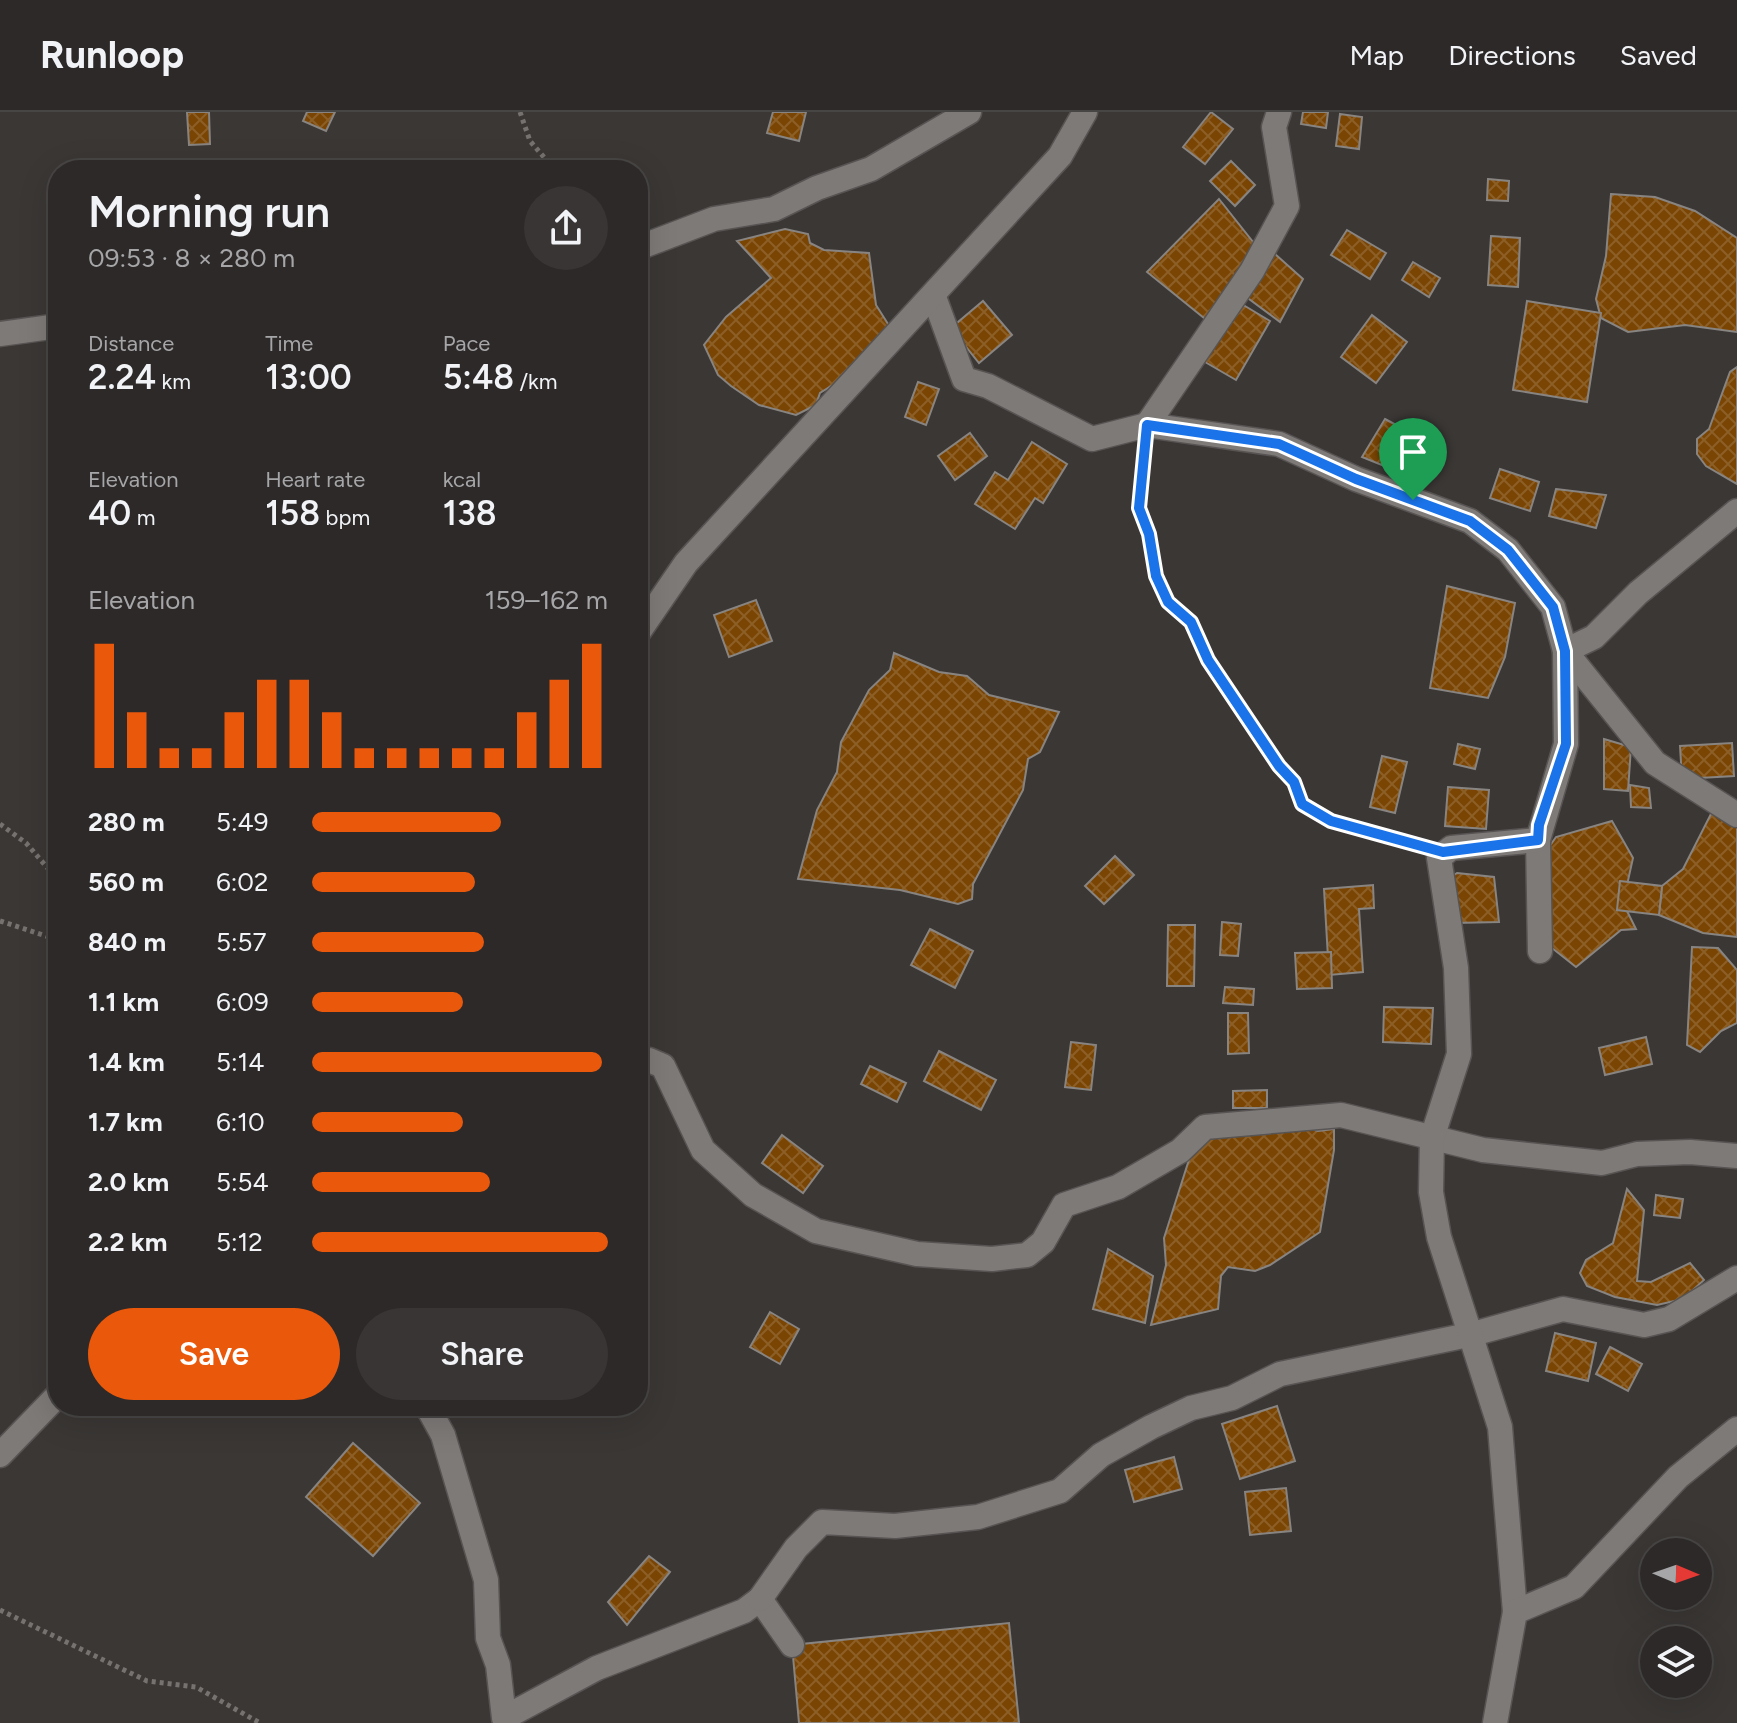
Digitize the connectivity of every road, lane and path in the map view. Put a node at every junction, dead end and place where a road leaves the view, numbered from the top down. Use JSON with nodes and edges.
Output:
{"nodes":[{"id":1,"x":520,"y":112,"type":"edge"},
{"id":2,"x":969,"y":112,"type":"edge"},
{"id":3,"x":1085,"y":112,"type":"edge"},
{"id":4,"x":1279,"y":112,"type":"edge"},
{"id":5,"x":546,"y":160,"type":"edge"},
{"id":6,"x":648,"y":244,"type":"edge"},
{"id":7,"x":934,"y":297,"type":"junction"},
{"id":8,"x":48,"y":327,"type":"edge"},
{"id":9,"x":0,"y":334,"type":"edge"},
{"id":10,"x":1147,"y":425,"type":"junction"},
{"id":11,"x":1737,"y":511,"type":"edge"},
{"id":12,"x":648,"y":618,"type":"edge"},
{"id":13,"x":1565,"y":651,"type":"junction"},
{"id":14,"x":1737,"y":815,"type":"edge"},
{"id":15,"x":0,"y":824,"type":"edge"},
{"id":16,"x":1538,"y":840,"type":"junction"},
{"id":17,"x":1443,"y":852,"type":"junction"},
{"id":18,"x":48,"y":868,"type":"edge"},
{"id":19,"x":0,"y":921,"type":"edge"},
{"id":20,"x":48,"y":937,"type":"edge"},
{"id":21,"x":1540,"y":951,"type":"dead end"},
{"id":22,"x":648,"y":1060,"type":"edge"},
{"id":23,"x":1432,"y":1138,"type":"junction"},
{"id":24,"x":1737,"y":1156,"type":"edge"},
{"id":25,"x":1737,"y":1278,"type":"edge"},
{"id":26,"x":1473,"y":1334,"type":"junction"},
{"id":27,"x":48,"y":1405,"type":"edge"},
{"id":28,"x":433,"y":1416,"type":"edge"},
{"id":29,"x":1737,"y":1429,"type":"edge"},
{"id":30,"x":0,"y":1455,"type":"edge"},
{"id":31,"x":760,"y":1599,"type":"junction"},
{"id":32,"x":0,"y":1610,"type":"edge"},
{"id":33,"x":1515,"y":1612,"type":"junction"},
{"id":34,"x":792,"y":1645,"type":"dead end"},
{"id":35,"x":260,"y":1723,"type":"edge"},
{"id":36,"x":1495,"y":1723,"type":"edge"}],
"edges":[{"from":1,"to":5,"type":"path"},
{"from":2,"to":6,"type":"street"},
{"from":3,"to":7,"type":"street"},
{"from":4,"to":10,"type":"street"},
{"from":7,"to":10,"type":"street"},
{"from":7,"to":12,"type":"street"},
{"from":8,"to":9,"type":"street"},
{"from":10,"to":13,"type":"street"},
{"from":10,"to":17,"type":"path"},
{"from":11,"to":13,"type":"street"},
{"from":13,"to":14,"type":"street"},
{"from":13,"to":16,"type":"street"},
{"from":15,"to":18,"type":"path"},
{"from":16,"to":17,"type":"street"},
{"from":16,"to":21,"type":"street"},
{"from":17,"to":23,"type":"street"},
{"from":19,"to":20,"type":"path"},
{"from":22,"to":23,"type":"street"},
{"from":23,"to":24,"type":"street"},
{"from":23,"to":26,"type":"street"},
{"from":25,"to":26,"type":"street"},
{"from":26,"to":31,"type":"street"},
{"from":26,"to":33,"type":"street"},
{"from":27,"to":30,"type":"street"},
{"from":28,"to":31,"type":"street"},
{"from":29,"to":33,"type":"street"},
{"from":31,"to":34,"type":"street"},
{"from":32,"to":35,"type":"path"},
{"from":33,"to":36,"type":"street"}]}
